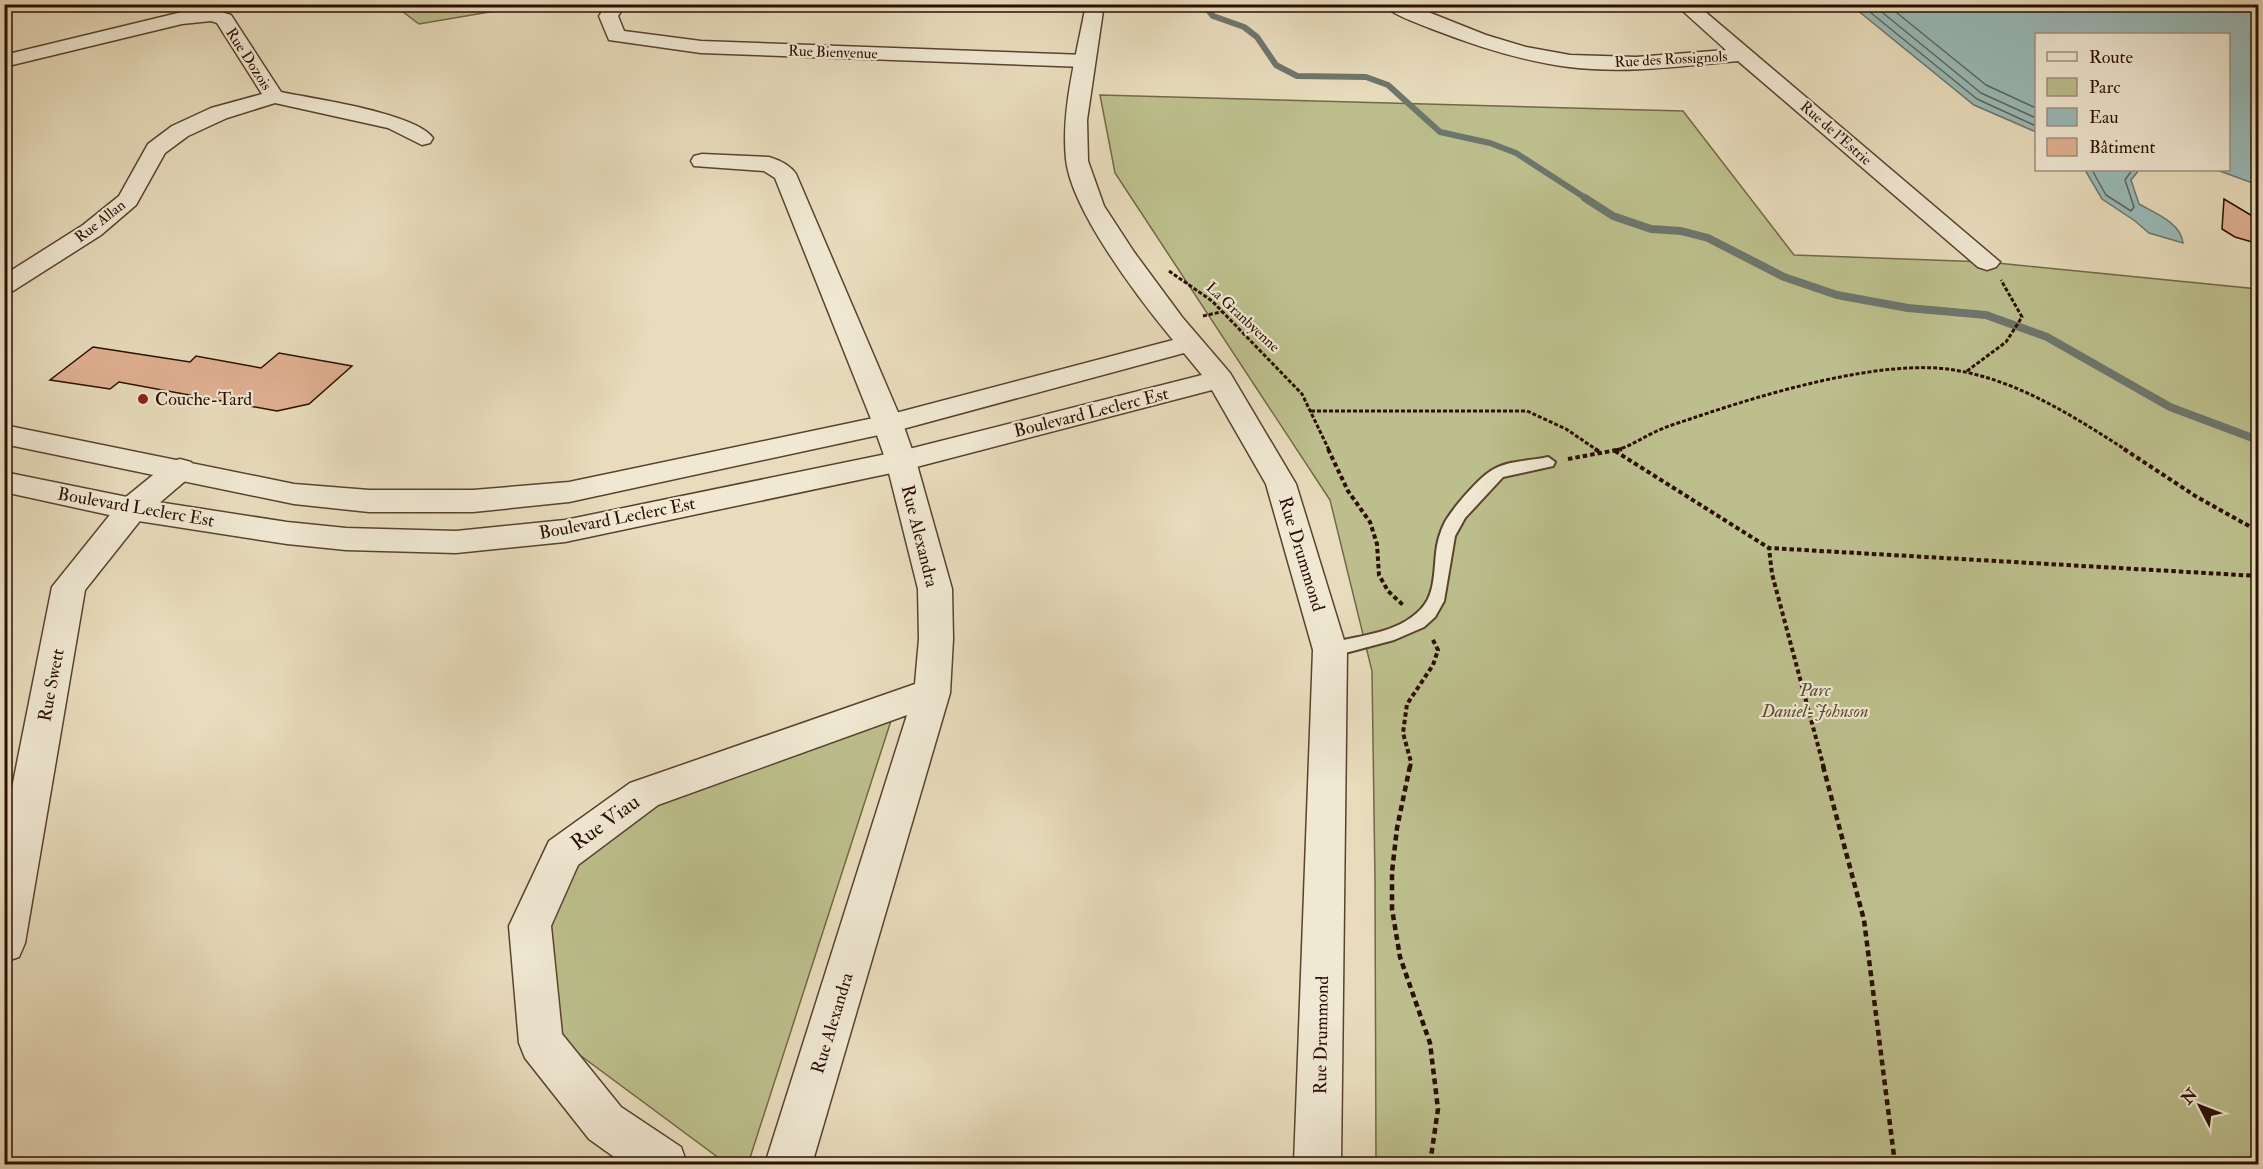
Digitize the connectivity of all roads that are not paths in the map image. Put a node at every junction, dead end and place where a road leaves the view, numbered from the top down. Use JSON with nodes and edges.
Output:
{"nodes":[{"id":1,"x":617,"y":4,"type":"edge"},
{"id":2,"x":1095,"y":4,"type":"edge"},
{"id":3,"x":1392,"y":4,"type":"edge"},
{"id":4,"x":1684,"y":4,"type":"edge"},
{"id":5,"x":1744,"y":54,"type":"junction"},
{"id":6,"x":4,"y":61,"type":"edge"},
{"id":7,"x":1085,"y":61,"type":"junction"},
{"id":8,"x":274,"y":97,"type":"junction"},
{"id":9,"x":422,"y":138,"type":"dead end"},
{"id":10,"x":702,"y":161,"type":"dead end"},
{"id":11,"x":1987,"y":262,"type":"road end"},
{"id":12,"x":4,"y":286,"type":"edge"},
{"id":13,"x":1191,"y":344,"type":"junction"},
{"id":14,"x":1220,"y":379,"type":"junction"},
{"id":15,"x":888,"y":424,"type":"junction"},
{"id":16,"x":4,"y":434,"type":"edge"},
{"id":17,"x":901,"y":461,"type":"junction"},
{"id":18,"x":1548,"y":462,"type":"road end"},
{"id":19,"x":180,"y":469,"type":"junction"},
{"id":20,"x":4,"y":482,"type":"edge"},
{"id":21,"x":132,"y":508,"type":"junction"},
{"id":22,"x":1330,"y":650,"type":"junction"},
{"id":23,"x":932,"y":693,"type":"junction"},
{"id":24,"x":4,"y":943,"type":"edge"},
{"id":25,"x":664,"y":1164,"type":"edge"},
{"id":26,"x":789,"y":1164,"type":"edge"},
{"id":27,"x":1318,"y":1164,"type":"edge"}],
"edges":[{"from":1,"to":7,"type":"street","name":"Rue Bienvenue"},
{"from":2,"to":7,"type":"street","name":"Rue Drummond"},
{"from":3,"to":5,"type":"street","name":"Rue des Rossignols"},
{"from":4,"to":5,"type":"street","name":"Rue de l'Estrie"},
{"from":5,"to":11,"type":"street","name":"Rue de l'Estrie"},
{"from":6,"to":8,"type":"street","name":"Rue Dozois"},
{"from":7,"to":13,"type":"street","name":"Rue Drummond"},
{"from":8,"to":9,"type":"street","name":"Rue Dozois"},
{"from":8,"to":12,"type":"street","name":"Rue Allan"},
{"from":10,"to":15,"type":"street","name":"Rue Alexandra"},
{"from":13,"to":14,"type":"street","name":"Rue Drummond"},
{"from":13,"to":15,"type":"street","name":"Boulevard Leclerc Est"},
{"from":14,"to":17,"type":"street","name":"Boulevard Leclerc Est"},
{"from":14,"to":22,"type":"street","name":"Rue Drummond"},
{"from":15,"to":17,"type":"street","name":"Rue Alexandra"},
{"from":15,"to":19,"type":"street","name":"Boulevard Leclerc Est"},
{"from":16,"to":19,"type":"street","name":"Boulevard Leclerc Est"},
{"from":17,"to":21,"type":"street","name":"Boulevard Leclerc Est"},
{"from":17,"to":23,"type":"street","name":"Rue Alexandra"},
{"from":18,"to":22,"type":"lane"},
{"from":19,"to":21,"type":"street","name":"Rue Swett"},
{"from":20,"to":21,"type":"street","name":"Boulevard Leclerc Est"},
{"from":21,"to":24,"type":"street","name":"Rue Swett"},
{"from":22,"to":27,"type":"street","name":"Rue Drummond"},
{"from":23,"to":25,"type":"street","name":"Rue Viau"},
{"from":23,"to":26,"type":"street","name":"Rue Alexandra"}]}
